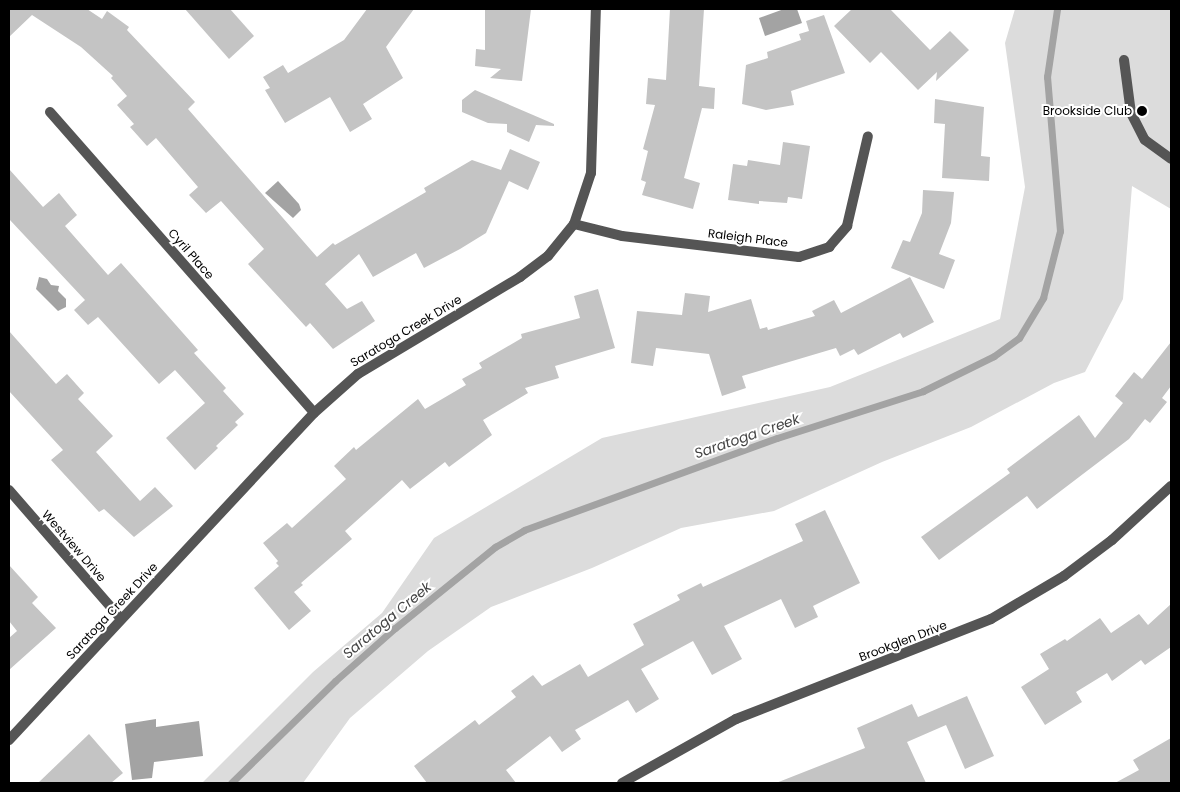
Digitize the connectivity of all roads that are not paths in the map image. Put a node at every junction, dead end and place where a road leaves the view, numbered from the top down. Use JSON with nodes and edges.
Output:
{"nodes":[{"id":1,"x":596,"y":9,"type":"edge"},
{"id":2,"x":1124,"y":60,"type":"dead end"},
{"id":3,"x":50,"y":112,"type":"dead end"},
{"id":4,"x":868,"y":136,"type":"dead end"},
{"id":5,"x":1171,"y":159,"type":"edge"},
{"id":6,"x":574,"y":224,"type":"junction"},
{"id":7,"x":314,"y":413,"type":"junction"},
{"id":8,"x":1171,"y":486,"type":"edge"},
{"id":9,"x":9,"y":490,"type":"edge"},
{"id":10,"x":121,"y":619,"type":"junction"},
{"id":11,"x":9,"y":740,"type":"edge"},
{"id":12,"x":622,"y":783,"type":"edge"}],
"edges":[{"from":1,"to":6,"type":"street","name":"Saratoga Creek Drive"},
{"from":2,"to":5,"type":"street"},
{"from":3,"to":7,"type":"street","name":"Cyril Place"},
{"from":4,"to":6,"type":"street","name":"Raleigh Place"},
{"from":6,"to":7,"type":"street","name":"Saratoga Creek Drive"},
{"from":7,"to":10,"type":"street","name":"Saratoga Creek Drive"},
{"from":8,"to":12,"type":"street","name":"Brookglen Drive"},
{"from":9,"to":10,"type":"street","name":"Westview Drive"},
{"from":10,"to":11,"type":"street","name":"Saratoga Creek Drive"}]}
